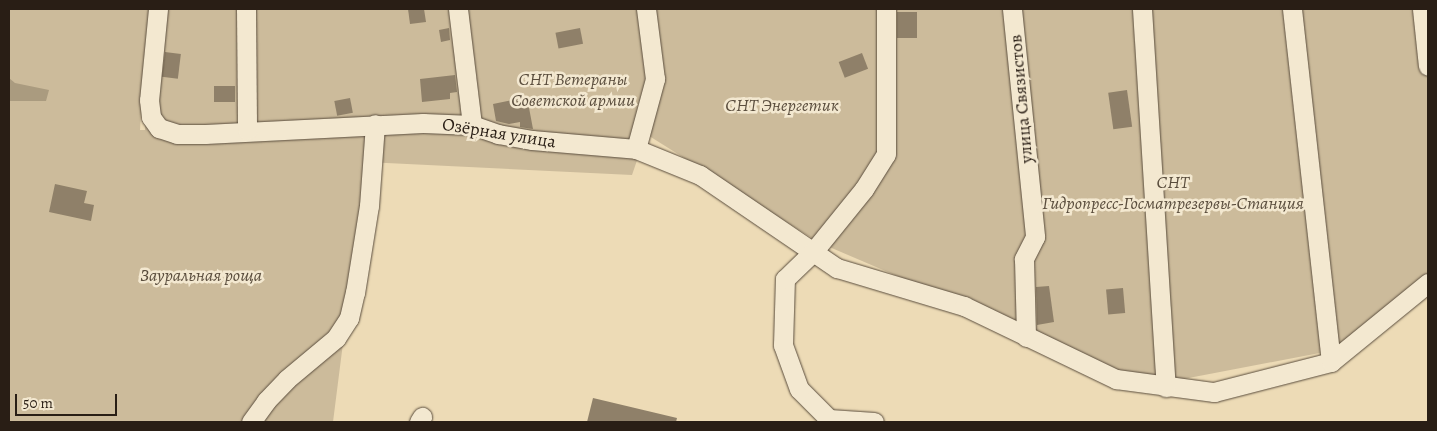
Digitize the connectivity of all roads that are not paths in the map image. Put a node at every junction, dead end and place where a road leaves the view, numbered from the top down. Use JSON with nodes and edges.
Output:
{"nodes":[{"id":1,"x":158,"y":9,"type":"edge"},
{"id":2,"x":246,"y":9,"type":"edge"},
{"id":3,"x":458,"y":9,"type":"edge"},
{"id":4,"x":646,"y":9,"type":"edge"},
{"id":5,"x":886,"y":9,"type":"edge"},
{"id":6,"x":1012,"y":9,"type":"edge"},
{"id":7,"x":1142,"y":9,"type":"edge"},
{"id":8,"x":1292,"y":9,"type":"edge"},
{"id":9,"x":1422,"y":9,"type":"edge"},
{"id":10,"x":1428,"y":66,"type":"edge"},
{"id":11,"x":375,"y":124,"type":"junction"},
{"id":12,"x":472,"y":125,"type":"junction"},
{"id":13,"x":247,"y":130,"type":"junction"},
{"id":14,"x":636,"y":149,"type":"junction"},
{"id":15,"x":813,"y":252,"type":"junction"},
{"id":16,"x":1428,"y":283,"type":"edge"},
{"id":17,"x":1026,"y":337,"type":"junction"},
{"id":18,"x":1331,"y":362,"type":"junction"},
{"id":19,"x":1166,"y":387,"type":"junction"},
{"id":20,"x":250,"y":422,"type":"edge"},
{"id":21,"x":874,"y":422,"type":"edge"}],
"edges":[{"from":1,"to":13,"type":"street","name":"Озёрная улица"},
{"from":2,"to":13,"type":"street"},
{"from":3,"to":12,"type":"street"},
{"from":4,"to":14,"type":"street"},
{"from":5,"to":15,"type":"street"},
{"from":6,"to":17,"type":"street","name":"улица Связистов"},
{"from":7,"to":19,"type":"street"},
{"from":8,"to":18,"type":"street"},
{"from":9,"to":10,"type":"street"},
{"from":11,"to":12,"type":"street","name":"Озёрная улица"},
{"from":11,"to":13,"type":"street","name":"Озёрная улица"},
{"from":11,"to":20,"type":"street"},
{"from":12,"to":14,"type":"street","name":"Озёрная улица"},
{"from":14,"to":15,"type":"street","name":"Озёрная улица"},
{"from":15,"to":17,"type":"street","name":"Озёрная улица"},
{"from":15,"to":21,"type":"street"},
{"from":16,"to":18,"type":"street"},
{"from":17,"to":19,"type":"street","name":"Озёрная улица"},
{"from":18,"to":19,"type":"street","name":"Озёрная улица"}]}
